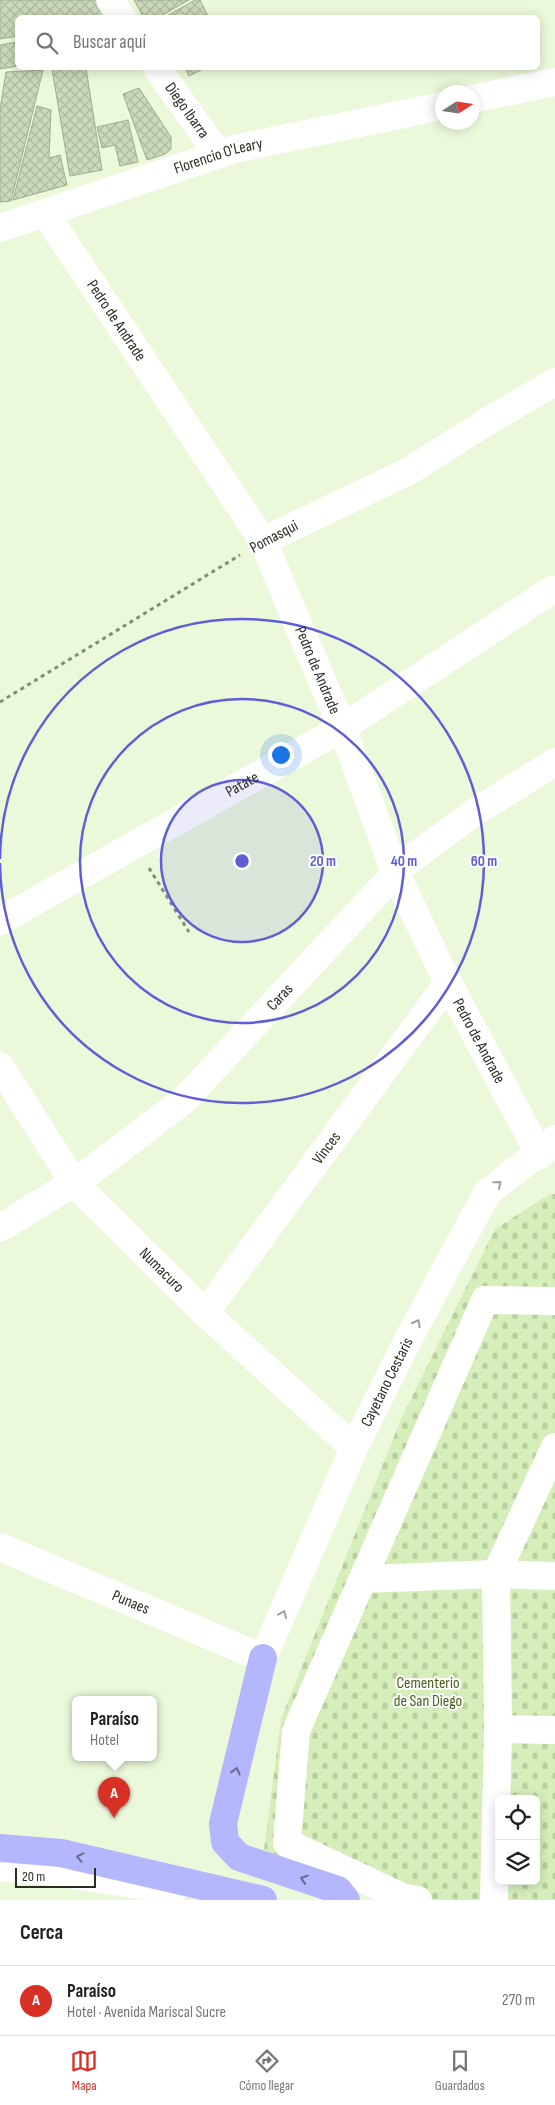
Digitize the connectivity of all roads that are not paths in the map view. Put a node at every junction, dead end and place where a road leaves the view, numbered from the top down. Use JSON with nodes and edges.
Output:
{"nodes":[{"id":1,"x":110,"y":0,"type":"edge"},
{"id":2,"x":120,"y":15,"type":"edge"},
{"id":3,"x":158,"y":70,"type":"edge"},
{"id":4,"x":555,"y":82,"type":"edge"},
{"id":5,"x":480,"y":97,"type":"edge"},
{"id":6,"x":435,"y":108,"type":"edge"},
{"id":7,"x":218,"y":154,"type":"junction"},
{"id":8,"x":45,"y":213,"type":"junction"},
{"id":9,"x":0,"y":228,"type":"edge"},
{"id":10,"x":555,"y":382,"type":"edge"},
{"id":11,"x":263,"y":541,"type":"junction"},
{"id":12,"x":552,"y":590,"type":"dead end"},
{"id":13,"x":342,"y":728,"type":"junction"},
{"id":14,"x":555,"y":762,"type":"edge"},
{"id":15,"x":396,"y":872,"type":"junction"},
{"id":16,"x":0,"y":921,"type":"edge"},
{"id":17,"x":448,"y":983,"type":"junction"},
{"id":18,"x":0,"y":1066,"type":"edge"},
{"id":19,"x":550,"y":1150,"type":"edge"},
{"id":20,"x":74,"y":1183,"type":"junction"},
{"id":21,"x":0,"y":1228,"type":"edge"},
{"id":22,"x":555,"y":1301,"type":"edge"},
{"id":23,"x":205,"y":1313,"type":"junction"},
{"id":24,"x":555,"y":1447,"type":"edge"},
{"id":25,"x":354,"y":1448,"type":"junction"},
{"id":26,"x":0,"y":1547,"type":"edge"},
{"id":27,"x":496,"y":1574,"type":"junction"},
{"id":28,"x":555,"y":1576,"type":"edge"},
{"id":29,"x":363,"y":1579,"type":"junction"},
{"id":30,"x":264,"y":1658,"type":"junction"},
{"id":31,"x":498,"y":1728,"type":"junction"},
{"id":32,"x":555,"y":1730,"type":"edge"},
{"id":33,"x":0,"y":1848,"type":"edge"},
{"id":34,"x":0,"y":1867,"type":"edge"},
{"id":35,"x":236,"y":1900,"type":"edge"},
{"id":36,"x":263,"y":1900,"type":"edge"},
{"id":37,"x":346,"y":1900,"type":"edge"},
{"id":38,"x":418,"y":1900,"type":"edge"},
{"id":39,"x":494,"y":1900,"type":"edge"}],
"edges":[{"from":1,"to":2,"type":"street"},
{"from":3,"to":7,"type":"street","name":"Diego Ibarra"},
{"from":4,"to":5,"type":"street"},
{"from":6,"to":7,"type":"street","name":"Florencio O'Leary"},
{"from":7,"to":8,"type":"street","name":"Florencio O'Leary"},
{"from":8,"to":9,"type":"street","name":"Florencio O'Leary"},
{"from":8,"to":11,"type":"street","name":"Pedro de Andrade"},
{"from":10,"to":11,"type":"street","name":"Pomasqui"},
{"from":11,"to":13,"type":"street","name":"Pedro de Andrade"},
{"from":12,"to":13,"type":"street","name":"Patate"},
{"from":13,"to":15,"type":"street","name":"Pedro de Andrade"},
{"from":13,"to":16,"type":"street","name":"Patate"},
{"from":14,"to":15,"type":"street","name":"Caras"},
{"from":15,"to":17,"type":"street","name":"Pedro de Andrade"},
{"from":15,"to":20,"type":"street","name":"Caras"},
{"from":17,"to":19,"type":"street","name":"Pedro de Andrade"},
{"from":17,"to":23,"type":"street","name":"Vinces"},
{"from":18,"to":20,"type":"street","name":"Numacuro"},
{"from":25,"to":19,"type":"street","name":"Cayetano Cestaris","one_way":true},
{"from":20,"to":21,"type":"street","name":"Caras"},
{"from":20,"to":23,"type":"street","name":"Numacuro"},
{"from":22,"to":29,"type":"street"},
{"from":23,"to":25,"type":"street","name":"Numacuro"},
{"from":24,"to":27,"type":"street"},
{"from":30,"to":25,"type":"street","name":"Cayetano Cestaris","one_way":true},
{"from":26,"to":30,"type":"street","name":"Punaes"},
{"from":27,"to":28,"type":"street"},
{"from":27,"to":29,"type":"street"},
{"from":27,"to":31,"type":"street"},
{"from":29,"to":38,"type":"street"},
{"from":37,"to":30,"type":"main road","one_way":true},
{"from":31,"to":32,"type":"street"},
{"from":31,"to":39,"type":"street"},
{"from":36,"to":33,"type":"main road","one_way":true},
{"from":34,"to":35,"type":"street"}]}
